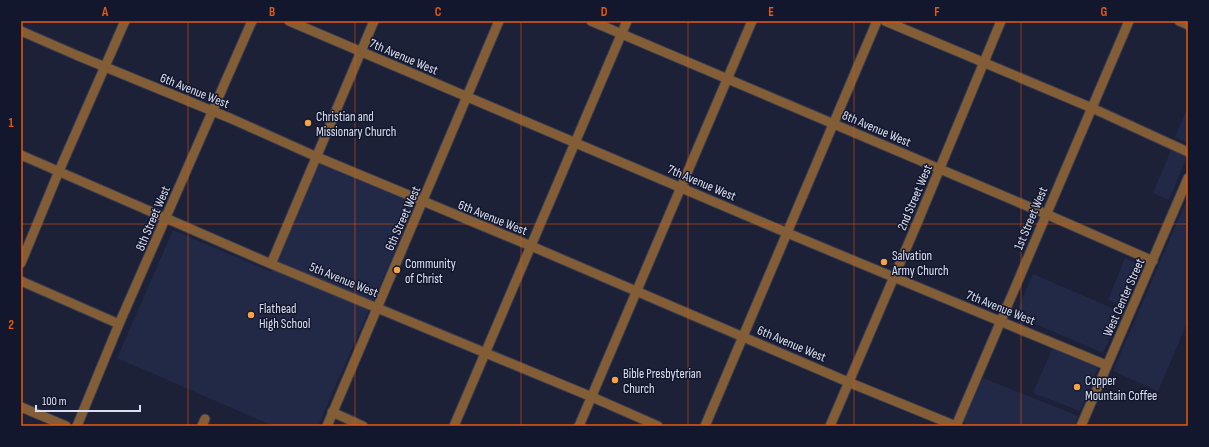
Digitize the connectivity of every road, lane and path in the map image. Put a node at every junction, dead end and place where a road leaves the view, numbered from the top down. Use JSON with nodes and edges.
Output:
{"nodes":[{"id":1,"x":125,"y":21,"type":"edge"},
{"id":2,"x":252,"y":21,"type":"edge"},
{"id":3,"x":289,"y":21,"type":"edge"},
{"id":4,"x":374,"y":21,"type":"edge"},
{"id":5,"x":499,"y":21,"type":"edge"},
{"id":6,"x":591,"y":21,"type":"edge"},
{"id":7,"x":627,"y":21,"type":"edge"},
{"id":8,"x":752,"y":21,"type":"edge"},
{"id":9,"x":877,"y":21,"type":"edge"},
{"id":10,"x":885,"y":21,"type":"edge"},
{"id":11,"x":1002,"y":21,"type":"edge"},
{"id":12,"x":1129,"y":21,"type":"edge"},
{"id":13,"x":1179,"y":21,"type":"edge"},
{"id":14,"x":1188,"y":25,"type":"edge"},
{"id":15,"x":21,"y":31,"type":"edge"},
{"id":16,"x":622,"y":34,"type":"junction"},
{"id":17,"x":361,"y":52,"type":"junction"},
{"id":18,"x":984,"y":63,"type":"junction"},
{"id":19,"x":105,"y":66,"type":"junction"},
{"id":20,"x":728,"y":78,"type":"junction"},
{"id":21,"x":468,"y":97,"type":"junction"},
{"id":22,"x":1092,"y":108,"type":"junction"},
{"id":23,"x":212,"y":112,"type":"junction"},
{"id":24,"x":833,"y":124,"type":"junction"},
{"id":25,"x":575,"y":143,"type":"junction"},
{"id":26,"x":1188,"y":152,"type":"edge"},
{"id":27,"x":21,"y":155,"type":"edge"},
{"id":28,"x":317,"y":157,"type":"junction"},
{"id":29,"x":940,"y":169,"type":"junction"},
{"id":30,"x":59,"y":171,"type":"junction"},
{"id":31,"x":1188,"y":178,"type":"edge"},
{"id":32,"x":681,"y":188,"type":"junction"},
{"id":33,"x":423,"y":202,"type":"junction"},
{"id":34,"x":1046,"y":214,"type":"junction"},
{"id":35,"x":166,"y":217,"type":"junction"},
{"id":36,"x":787,"y":233,"type":"junction"},
{"id":37,"x":531,"y":246,"type":"junction"},
{"id":38,"x":1153,"y":261,"type":"junction"},
{"id":39,"x":21,"y":263,"type":"edge"},
{"id":40,"x":272,"y":264,"type":"junction"},
{"id":41,"x":894,"y":276,"type":"junction"},
{"id":42,"x":21,"y":281,"type":"edge"},
{"id":43,"x":638,"y":292,"type":"junction"},
{"id":44,"x":377,"y":307,"type":"junction"},
{"id":45,"x":1001,"y":320,"type":"junction"},
{"id":46,"x":119,"y":324,"type":"junction"},
{"id":47,"x":743,"y":337,"type":"junction"},
{"id":48,"x":485,"y":352,"type":"junction"},
{"id":49,"x":1106,"y":365,"type":"junction"},
{"id":50,"x":848,"y":382,"type":"junction"},
{"id":51,"x":592,"y":397,"type":"junction"},
{"id":52,"x":21,"y":407,"type":"edge"},
{"id":53,"x":332,"y":412,"type":"junction"},
{"id":54,"x":66,"y":426,"type":"edge"},
{"id":55,"x":77,"y":426,"type":"edge"},
{"id":56,"x":327,"y":426,"type":"edge"},
{"id":57,"x":363,"y":426,"type":"edge"},
{"id":58,"x":454,"y":426,"type":"edge"},
{"id":59,"x":580,"y":426,"type":"edge"},
{"id":60,"x":658,"y":426,"type":"edge"},
{"id":61,"x":705,"y":426,"type":"edge"},
{"id":62,"x":830,"y":426,"type":"edge"},
{"id":63,"x":956,"y":426,"type":"edge"},
{"id":64,"x":1080,"y":426,"type":"edge"}],
"edges":[{"from":1,"to":19,"type":"street"},
{"from":2,"to":23,"type":"street","name":"8th Street West"},
{"from":3,"to":17,"type":"street","name":"7th Avenue West"},
{"from":4,"to":17,"type":"street"},
{"from":5,"to":21,"type":"street","name":"6th Street West"},
{"from":6,"to":16,"type":"street","name":"8th Avenue West"},
{"from":7,"to":16,"type":"street"},
{"from":8,"to":20,"type":"street"},
{"from":9,"to":24,"type":"street"},
{"from":10,"to":18,"type":"street"},
{"from":11,"to":18,"type":"street","name":"2nd Street West"},
{"from":12,"to":22,"type":"street","name":"1st Street West"},
{"from":13,"to":14,"type":"street"},
{"from":15,"to":19,"type":"street","name":"6th Avenue West"},
{"from":16,"to":20,"type":"street","name":"8th Avenue West"},
{"from":16,"to":25,"type":"street"},
{"from":17,"to":21,"type":"street","name":"7th Avenue West"},
{"from":17,"to":28,"type":"street"},
{"from":18,"to":22,"type":"street"},
{"from":18,"to":29,"type":"street","name":"2nd Street West"},
{"from":19,"to":23,"type":"street","name":"6th Avenue West"},
{"from":19,"to":30,"type":"street"},
{"from":20,"to":24,"type":"street","name":"8th Avenue West"},
{"from":20,"to":32,"type":"street"},
{"from":21,"to":25,"type":"street","name":"7th Avenue West"},
{"from":21,"to":33,"type":"street","name":"6th Street West"},
{"from":22,"to":26,"type":"street"},
{"from":22,"to":34,"type":"street","name":"1st Street West"},
{"from":23,"to":28,"type":"street","name":"6th Avenue West"},
{"from":23,"to":35,"type":"street","name":"8th Street West"},
{"from":24,"to":29,"type":"street","name":"8th Avenue West"},
{"from":24,"to":36,"type":"street"},
{"from":25,"to":32,"type":"street","name":"7th Avenue West"},
{"from":25,"to":37,"type":"street"},
{"from":27,"to":30,"type":"street","name":"5th Avenue West"},
{"from":28,"to":33,"type":"street","name":"6th Avenue West"},
{"from":28,"to":40,"type":"street"},
{"from":29,"to":34,"type":"street","name":"8th Avenue West"},
{"from":29,"to":41,"type":"street","name":"2nd Street West"},
{"from":30,"to":35,"type":"street","name":"5th Avenue West"},
{"from":30,"to":39,"type":"street"},
{"from":31,"to":38,"type":"street","name":"West Center Street"},
{"from":32,"to":36,"type":"street","name":"7th Avenue West"},
{"from":32,"to":43,"type":"street"},
{"from":33,"to":37,"type":"street","name":"6th Avenue West"},
{"from":33,"to":44,"type":"street","name":"6th Street West"},
{"from":34,"to":38,"type":"street","name":"8th Avenue West"},
{"from":34,"to":45,"type":"street","name":"1st Street West"},
{"from":35,"to":40,"type":"street","name":"5th Avenue West"},
{"from":35,"to":46,"type":"street","name":"8th Street West"},
{"from":36,"to":41,"type":"street","name":"7th Avenue West"},
{"from":36,"to":47,"type":"street"},
{"from":37,"to":43,"type":"street","name":"6th Avenue West"},
{"from":37,"to":48,"type":"street"},
{"from":38,"to":49,"type":"street","name":"West Center Street"},
{"from":40,"to":44,"type":"street","name":"5th Avenue West"},
{"from":41,"to":45,"type":"street","name":"7th Avenue West"},
{"from":41,"to":50,"type":"street","name":"2nd Street West"},
{"from":42,"to":46,"type":"street"},
{"from":43,"to":47,"type":"street","name":"6th Avenue West"},
{"from":43,"to":51,"type":"street"},
{"from":44,"to":48,"type":"street","name":"5th Avenue West"},
{"from":44,"to":53,"type":"street","name":"6th Street West"},
{"from":45,"to":49,"type":"street","name":"7th Avenue West"},
{"from":45,"to":63,"type":"street","name":"1st Street West"},
{"from":46,"to":55,"type":"street","name":"8th Street West"},
{"from":47,"to":50,"type":"street","name":"6th Avenue West"},
{"from":47,"to":61,"type":"street"},
{"from":48,"to":51,"type":"street","name":"5th Avenue West"},
{"from":48,"to":58,"type":"street"},
{"from":49,"to":64,"type":"street","name":"West Center Street"},
{"from":50,"to":62,"type":"street","name":"2nd Street West"},
{"from":50,"to":63,"type":"street","name":"6th Avenue West"},
{"from":51,"to":59,"type":"street"},
{"from":51,"to":60,"type":"street","name":"5th Avenue West"},
{"from":52,"to":54,"type":"street"},
{"from":53,"to":56,"type":"street","name":"6th Street West"},
{"from":53,"to":57,"type":"street"}]}
